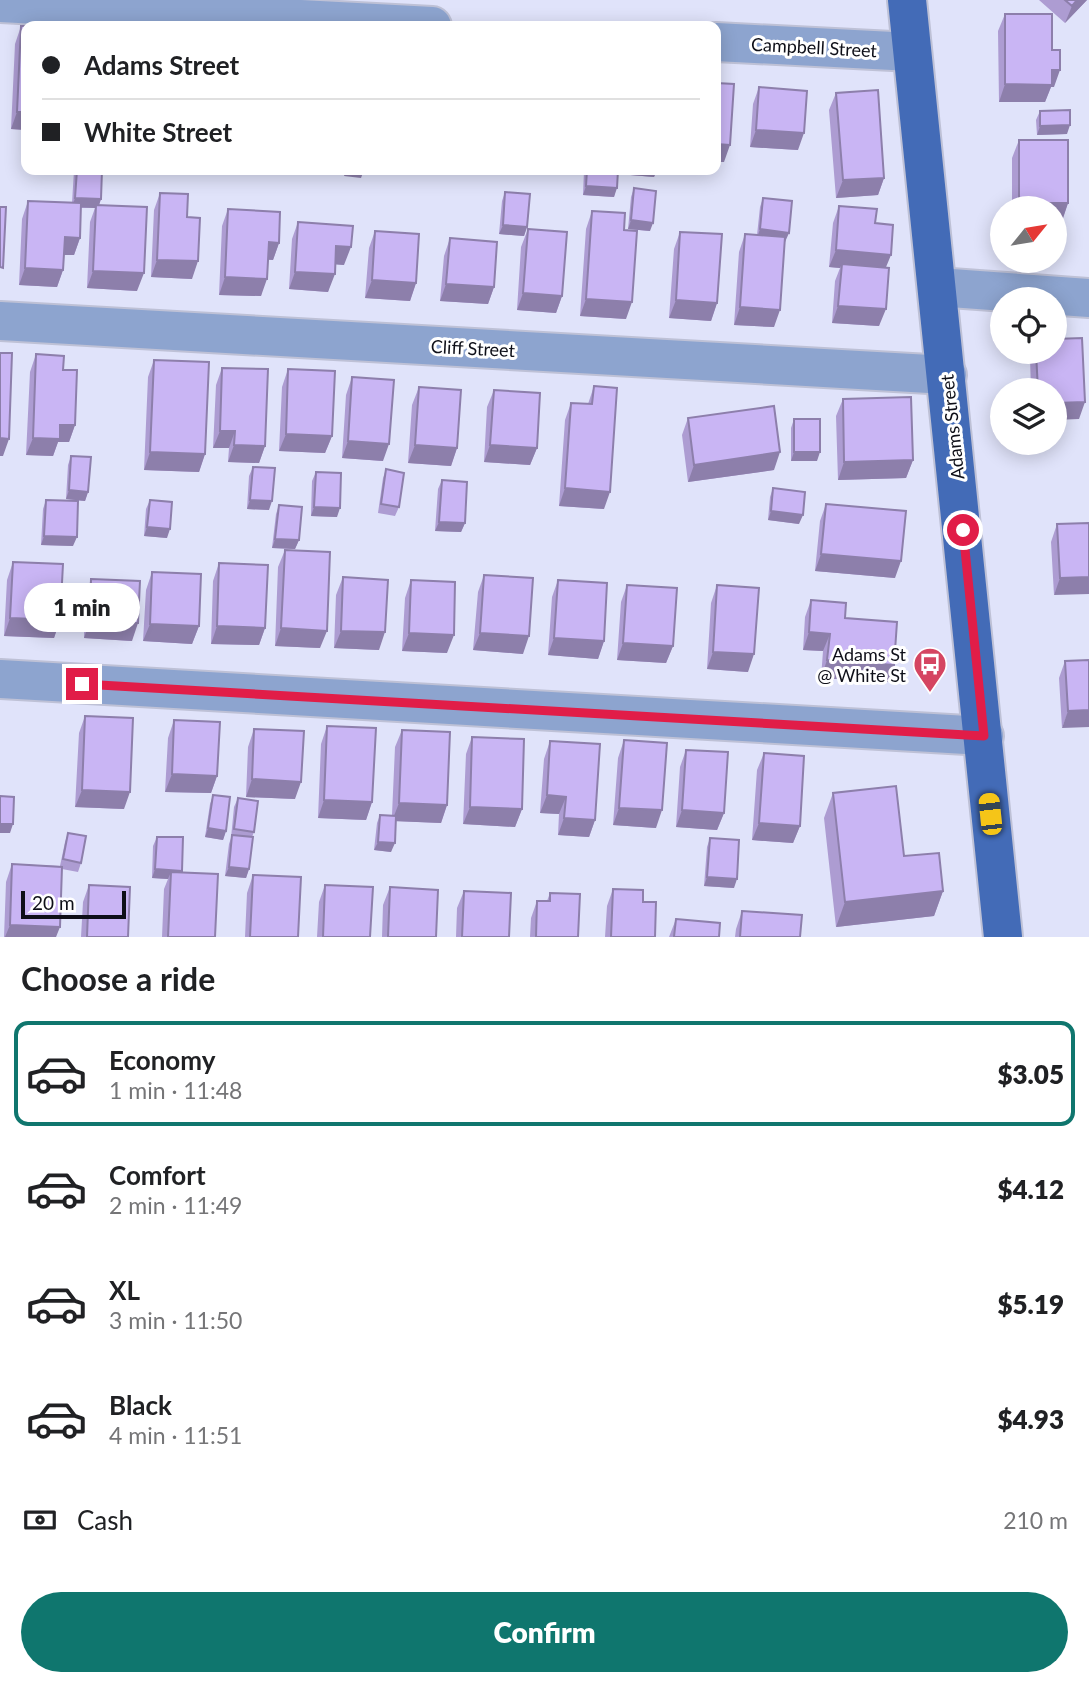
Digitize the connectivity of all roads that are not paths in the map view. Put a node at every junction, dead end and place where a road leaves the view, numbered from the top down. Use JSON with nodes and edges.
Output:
{"nodes":[{"id":1,"x":907,"y":0,"type":"edge"},
{"id":2,"x":0,"y":3,"type":"edge"},
{"id":3,"x":338,"y":21,"type":"edge"},
{"id":4,"x":721,"y":42,"type":"edge"},
{"id":5,"x":912,"y":52,"type":"junction"},
{"id":6,"x":937,"y":287,"type":"junction"},
{"id":7,"x":1089,"y":298,"type":"edge"},
{"id":8,"x":0,"y":321,"type":"edge"},
{"id":9,"x":947,"y":375,"type":"junction"},
{"id":10,"x":0,"y":679,"type":"edge"},
{"id":11,"x":984,"y":736,"type":"junction"},
{"id":12,"x":1003,"y":937,"type":"edge"}],
"edges":[{"from":1,"to":5,"type":"main road","name":"Adams Street"},
{"from":2,"to":3,"type":"street"},
{"from":4,"to":5,"type":"street","name":"Campbell Street"},
{"from":5,"to":6,"type":"main road","name":"Adams Street"},
{"from":6,"to":7,"type":"street"},
{"from":6,"to":9,"type":"main road","name":"Adams Street"},
{"from":8,"to":9,"type":"street","name":"Cliff Street"},
{"from":9,"to":11,"type":"main road","name":"Adams Street"},
{"from":10,"to":11,"type":"street"},
{"from":11,"to":12,"type":"main road","name":"Adams Street"}]}
